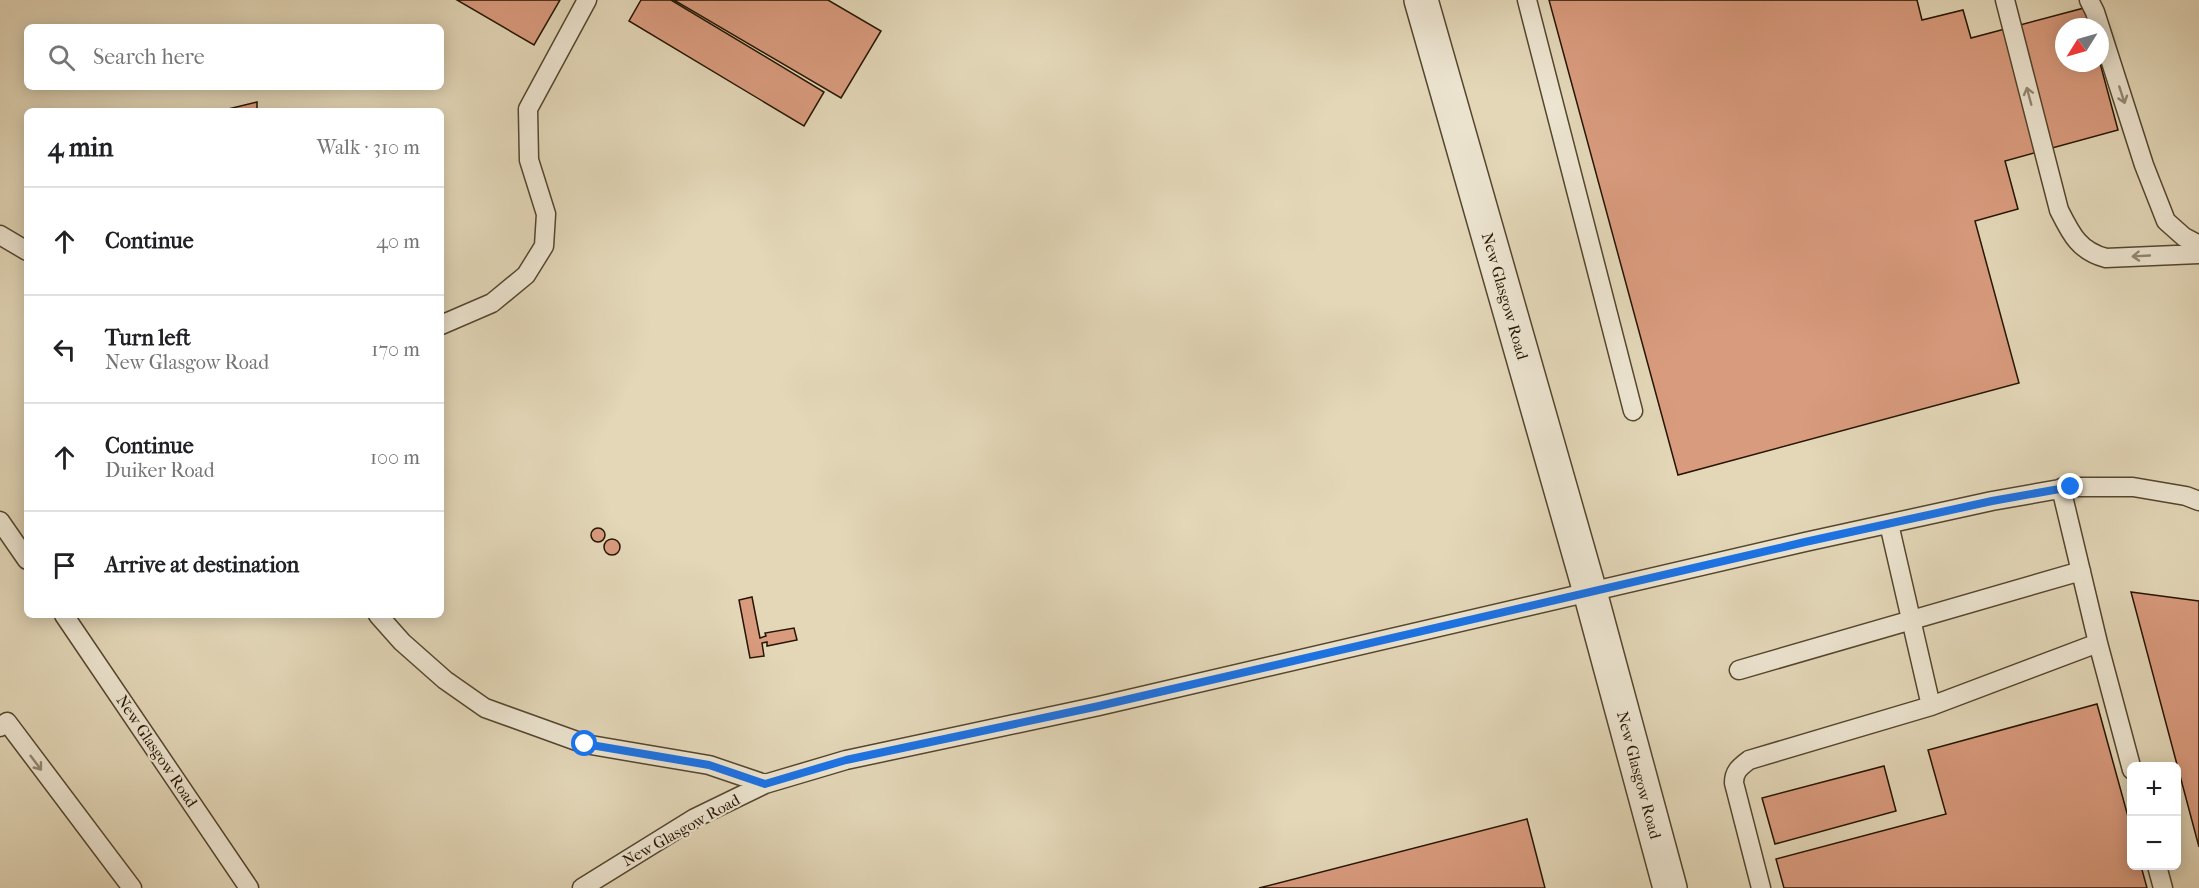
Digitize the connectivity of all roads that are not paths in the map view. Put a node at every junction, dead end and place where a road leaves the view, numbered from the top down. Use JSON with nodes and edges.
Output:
{"nodes":[{"id":1,"x":587,"y":0,"type":"edge"},
{"id":2,"x":1421,"y":0,"type":"edge"},
{"id":3,"x":1527,"y":0,"type":"edge"},
{"id":4,"x":2005,"y":0,"type":"edge"},
{"id":5,"x":2090,"y":0,"type":"edge"},
{"id":6,"x":0,"y":235,"type":"edge"},
{"id":7,"x":2199,"y":245,"type":"edge"},
{"id":8,"x":24,"y":249,"type":"edge"},
{"id":9,"x":2199,"y":254,"type":"edge"},
{"id":10,"x":444,"y":325,"type":"edge"},
{"id":11,"x":1633,"y":411,"type":"dead end"},
{"id":12,"x":2061,"y":488,"type":"junction"},
{"id":13,"x":2199,"y":501,"type":"edge"},
{"id":14,"x":0,"y":521,"type":"edge"},
{"id":15,"x":1888,"y":524,"type":"junction"},
{"id":16,"x":24,"y":556,"type":"edge"},
{"id":17,"x":2081,"y":571,"type":"junction"},
{"id":18,"x":1590,"y":592,"type":"junction"},
{"id":19,"x":66,"y":618,"type":"edge"},
{"id":20,"x":381,"y":618,"type":"edge"},
{"id":21,"x":1911,"y":621,"type":"junction"},
{"id":22,"x":2098,"y":643,"type":"junction"},
{"id":23,"x":1739,"y":670,"type":"dead end"},
{"id":24,"x":1931,"y":706,"type":"junction"},
{"id":25,"x":2,"y":721,"type":"edge"},
{"id":26,"x":2130,"y":762,"type":"edge"},
{"id":27,"x":765,"y":784,"type":"junction"},
{"id":28,"x":2158,"y":870,"type":"edge"},
{"id":29,"x":132,"y":888,"type":"edge"},
{"id":30,"x":249,"y":888,"type":"edge"},
{"id":31,"x":582,"y":888,"type":"edge"},
{"id":32,"x":1670,"y":888,"type":"edge"},
{"id":33,"x":1761,"y":888,"type":"edge"},
{"id":34,"x":2163,"y":888,"type":"edge"}],
"edges":[{"from":1,"to":10,"type":"lane"},
{"from":2,"to":18,"type":"street","name":"New Glasgow Road"},
{"from":3,"to":11,"type":"lane"},
{"from":9,"to":4,"type":"lane","one_way":true},
{"from":5,"to":7,"type":"lane","one_way":true},
{"from":6,"to":8,"type":"lane"},
{"from":12,"to":13,"type":"lane"},
{"from":12,"to":15,"type":"lane"},
{"from":12,"to":17,"type":"lane"},
{"from":14,"to":16,"type":"lane"},
{"from":15,"to":18,"type":"lane"},
{"from":15,"to":21,"type":"lane"},
{"from":17,"to":21,"type":"lane"},
{"from":17,"to":22,"type":"lane"},
{"from":18,"to":27,"type":"lane","name":"New Glasgow Road"},
{"from":18,"to":32,"type":"street","name":"New Glasgow Road"},
{"from":19,"to":30,"type":"lane","name":"New Glasgow Road"},
{"from":20,"to":27,"type":"lane"},
{"from":21,"to":23,"type":"lane"},
{"from":21,"to":24,"type":"lane"},
{"from":22,"to":24,"type":"lane"},
{"from":22,"to":26,"type":"lane"},
{"from":24,"to":33,"type":"lane"},
{"from":25,"to":29,"type":"lane","one_way":true},
{"from":27,"to":31,"type":"lane","name":"New Glasgow Road"},
{"from":28,"to":34,"type":"lane"}]}
